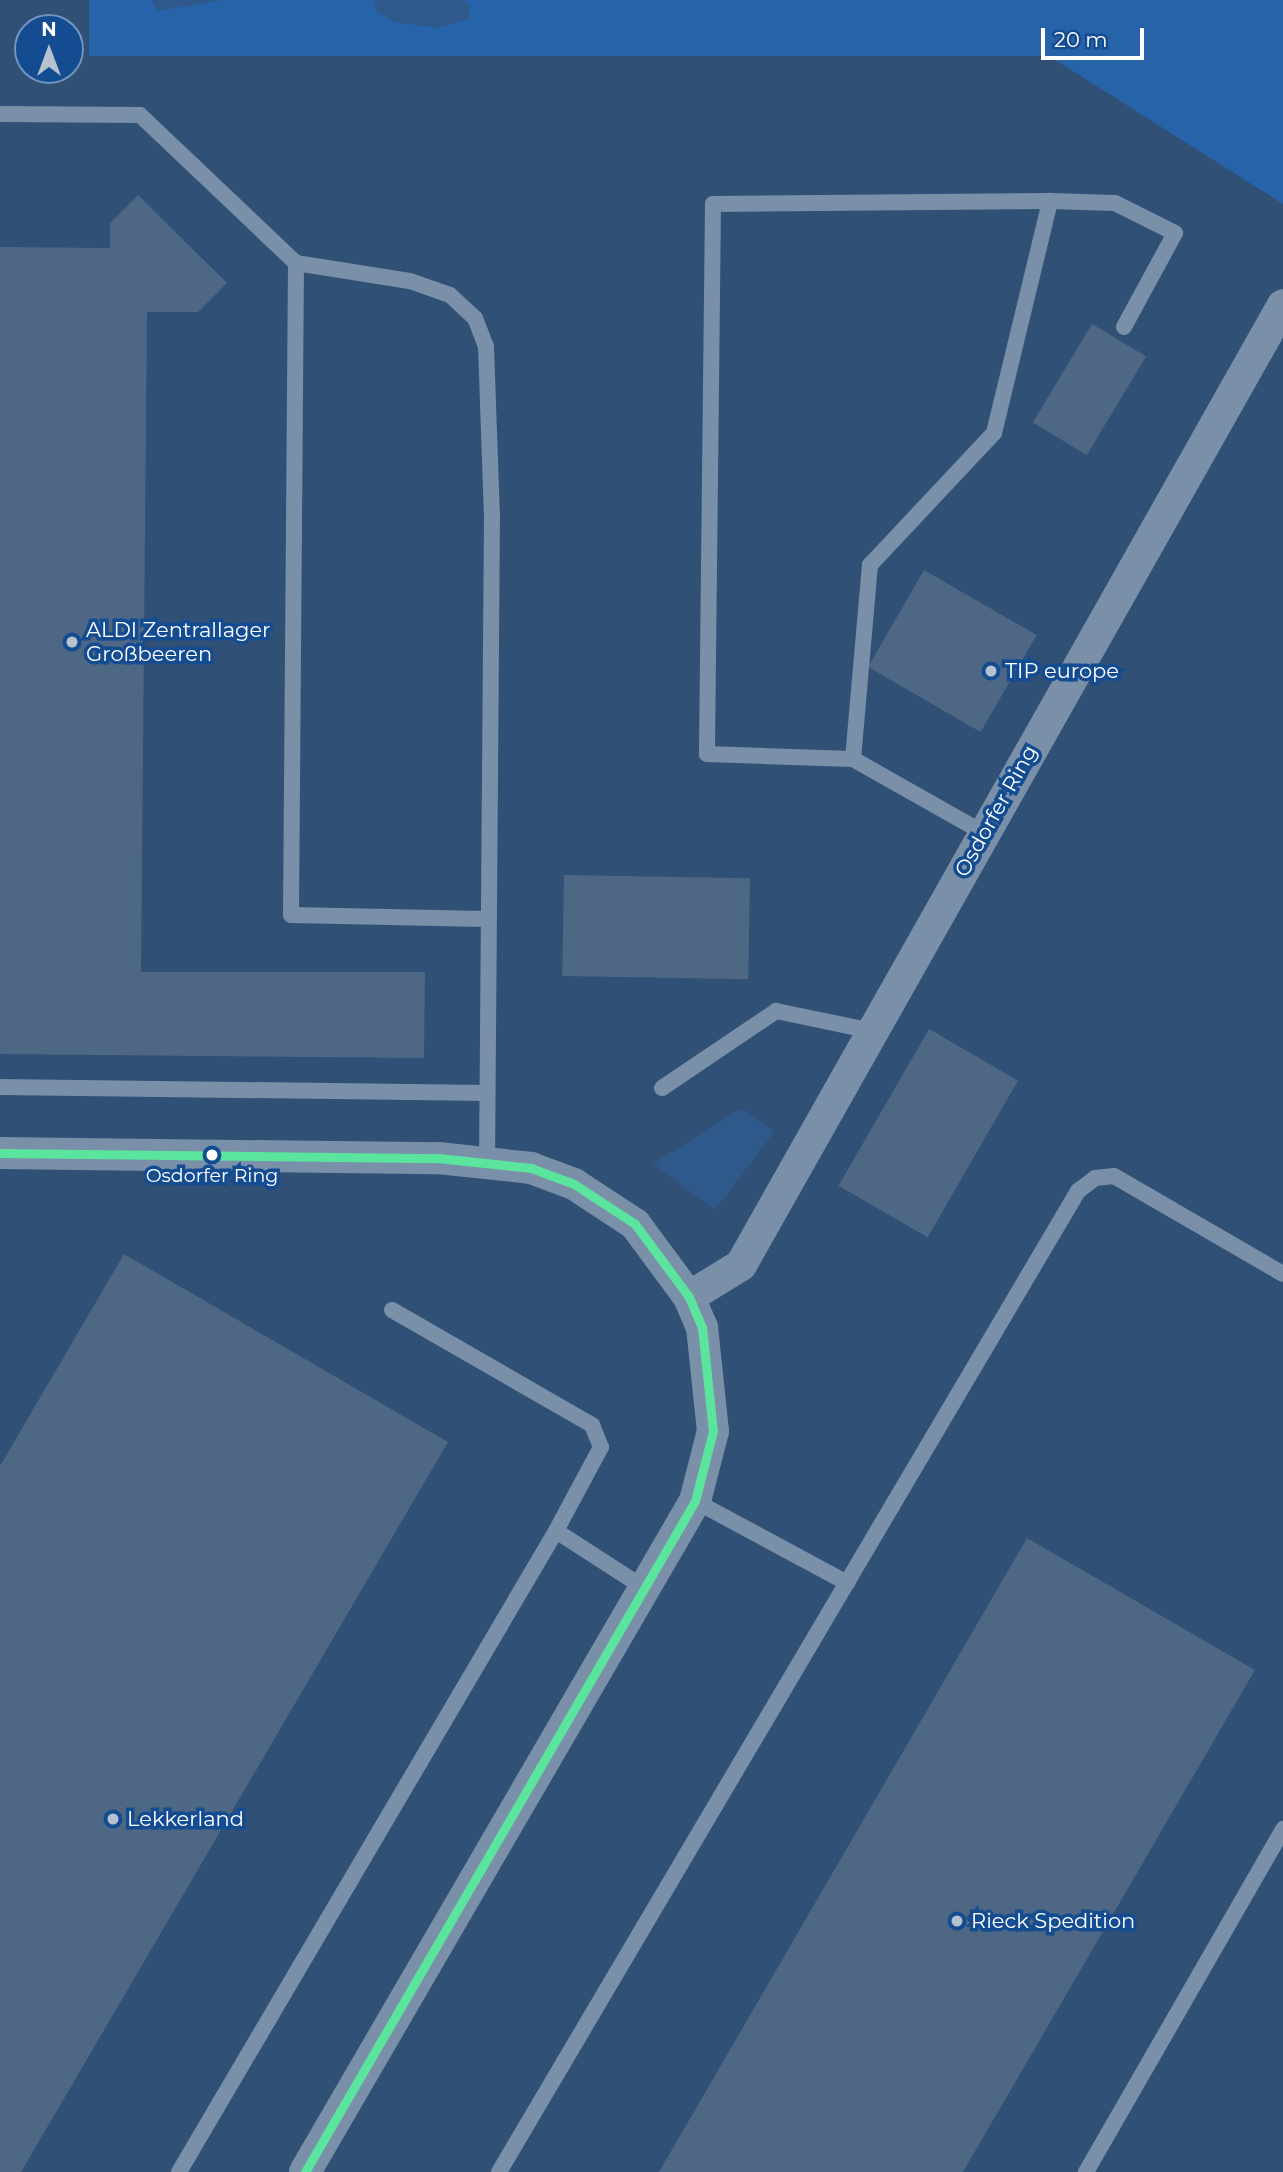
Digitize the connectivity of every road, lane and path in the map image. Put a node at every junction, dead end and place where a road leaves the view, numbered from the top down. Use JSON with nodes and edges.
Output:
{"nodes":[{"id":1,"x":0,"y":114,"type":"edge"},
{"id":2,"x":1050,"y":201,"type":"junction"},
{"id":3,"x":296,"y":263,"type":"junction"},
{"id":4,"x":1283,"y":305,"type":"edge"},
{"id":5,"x":1124,"y":327,"type":"dead end"},
{"id":6,"x":853,"y":759,"type":"junction"},
{"id":7,"x":984,"y":833,"type":"junction"},
{"id":8,"x":486,"y":919,"type":"junction"},
{"id":9,"x":873,"y":1031,"type":"junction"},
{"id":10,"x":0,"y":1087,"type":"edge"},
{"id":11,"x":662,"y":1088,"type":"dead end"},
{"id":12,"x":487,"y":1093,"type":"junction"},
{"id":13,"x":0,"y":1153,"type":"edge"},
{"id":14,"x":487,"y":1161,"type":"junction"},
{"id":15,"x":1283,"y":1274,"type":"edge"},
{"id":16,"x":690,"y":1297,"type":"junction"},
{"id":17,"x":392,"y":1310,"type":"dead end"},
{"id":18,"x":695,"y":1501,"type":"junction"},
{"id":19,"x":556,"y":1531,"type":"junction"},
{"id":20,"x":847,"y":1583,"type":"junction"},
{"id":21,"x":646,"y":1589,"type":"junction"},
{"id":22,"x":1283,"y":1829,"type":"edge"},
{"id":23,"x":179,"y":2172,"type":"edge"},
{"id":24,"x":305,"y":2172,"type":"edge"},
{"id":25,"x":499,"y":2172,"type":"edge"},
{"id":26,"x":1086,"y":2172,"type":"edge"}],
"edges":[{"from":1,"to":3,"type":"lane"},
{"from":2,"to":5,"type":"lane"},
{"from":2,"to":6,"type":"lane"},
{"from":2,"to":6,"type":"lane"},
{"from":3,"to":8,"type":"lane"},
{"from":3,"to":8,"type":"lane"},
{"from":4,"to":7,"type":"street","name":"Osdorfer Ring"},
{"from":6,"to":7,"type":"lane"},
{"from":7,"to":9,"type":"street","name":"Osdorfer Ring"},
{"from":8,"to":12,"type":"lane"},
{"from":9,"to":11,"type":"lane"},
{"from":9,"to":16,"type":"street","name":"Osdorfer Ring"},
{"from":10,"to":12,"type":"lane"},
{"from":12,"to":14,"type":"lane"},
{"from":13,"to":14,"type":"street"},
{"from":14,"to":16,"type":"street"},
{"from":15,"to":20,"type":"lane"},
{"from":16,"to":18,"type":"street"},
{"from":17,"to":19,"type":"lane"},
{"from":18,"to":20,"type":"lane"},
{"from":18,"to":21,"type":"street"},
{"from":19,"to":21,"type":"lane"},
{"from":19,"to":23,"type":"lane"},
{"from":20,"to":25,"type":"lane"},
{"from":21,"to":24,"type":"street"},
{"from":22,"to":26,"type":"lane"}]}
